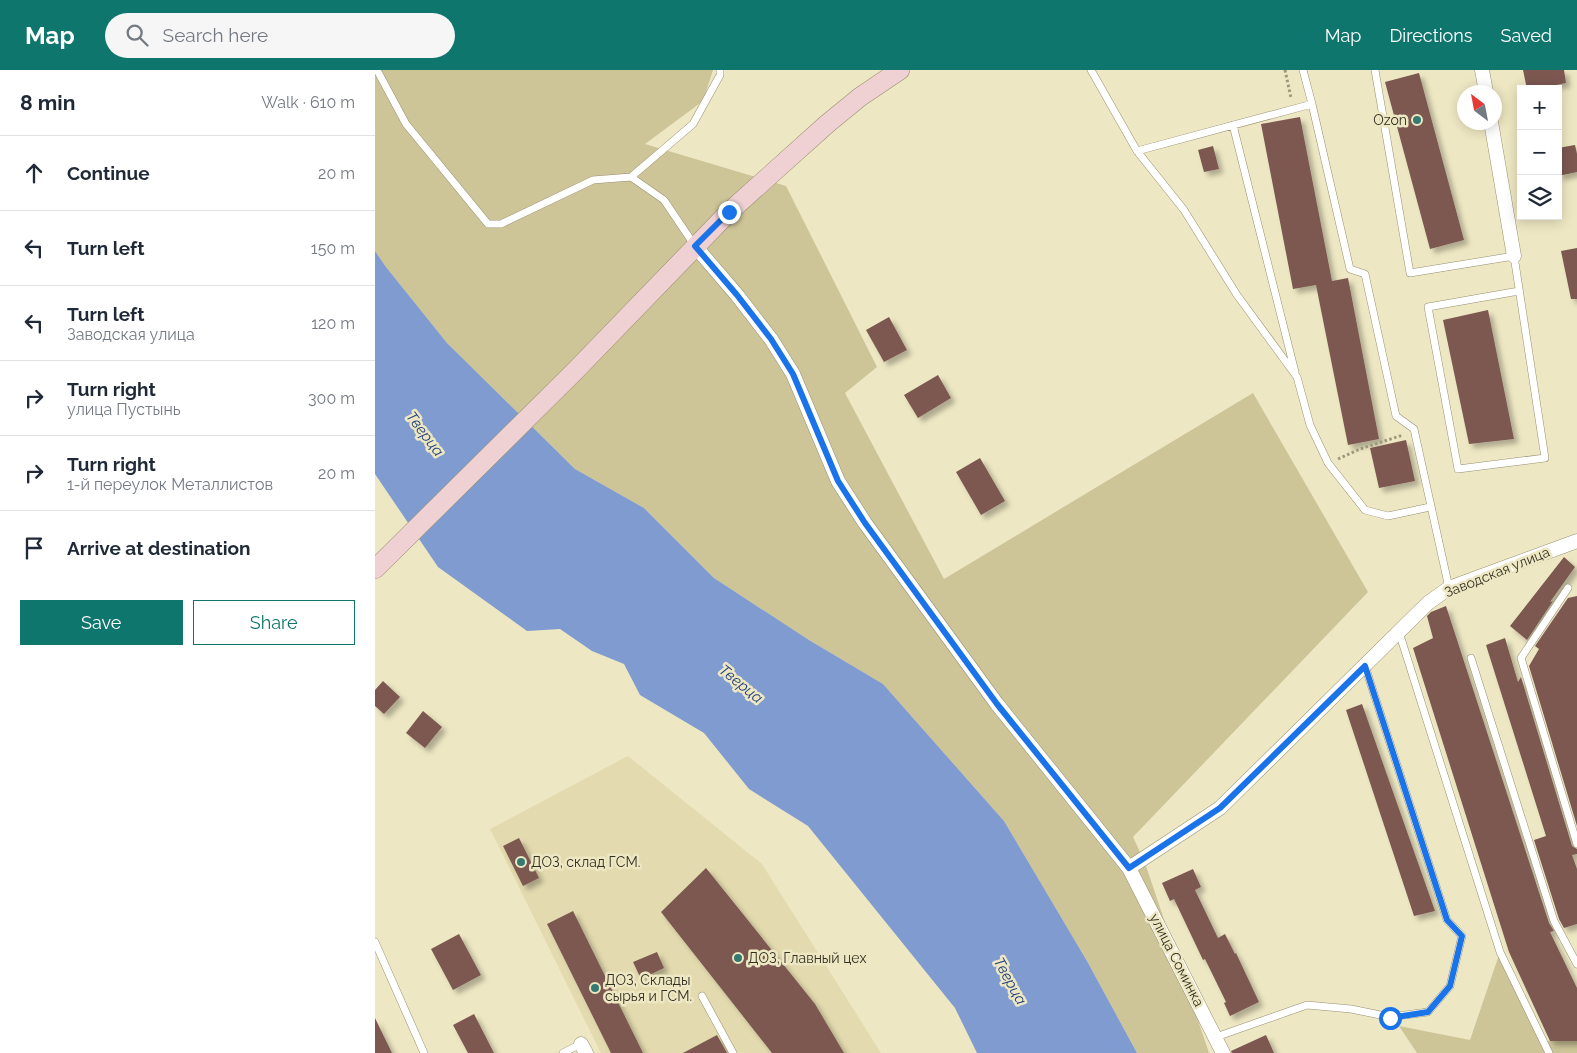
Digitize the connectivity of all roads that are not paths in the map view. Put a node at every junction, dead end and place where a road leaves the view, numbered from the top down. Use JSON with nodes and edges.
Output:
{"nodes":[{"id":1,"x":377,"y":70,"type":"edge"},
{"id":2,"x":720,"y":70,"type":"edge"},
{"id":3,"x":900,"y":70,"type":"edge"},
{"id":4,"x":1091,"y":70,"type":"edge"},
{"id":5,"x":1303,"y":70,"type":"edge"},
{"id":6,"x":1375,"y":70,"type":"edge"},
{"id":7,"x":1482,"y":70,"type":"edge"},
{"id":8,"x":1485,"y":85,"type":"edge"},
{"id":9,"x":1312,"y":104,"type":"junction"},
{"id":10,"x":1233,"y":125,"type":"junction"},
{"id":11,"x":1492,"y":130,"type":"edge"},
{"id":12,"x":1137,"y":151,"type":"junction"},
{"id":13,"x":631,"y":177,"type":"junction"},
{"id":14,"x":695,"y":246,"type":"junction"},
{"id":15,"x":1514,"y":256,"type":"junction"},
{"id":16,"x":1519,"y":291,"type":"junction"},
{"id":17,"x":1297,"y":378,"type":"junction"},
{"id":18,"x":1430,"y":507,"type":"junction"},
{"id":19,"x":1577,"y":541,"type":"edge"},
{"id":20,"x":375,"y":569,"type":"edge"},
{"id":21,"x":1449,"y":588,"type":"junction"},
{"id":22,"x":1568,"y":588,"type":"dead end"},
{"id":23,"x":1399,"y":632,"type":"junction"},
{"id":24,"x":1471,"y":658,"type":"dead end"},
{"id":25,"x":1365,"y":666,"type":"junction"},
{"id":26,"x":1577,"y":844,"type":"edge"},
{"id":27,"x":1129,"y":868,"type":"junction"},
{"id":28,"x":375,"y":942,"type":"edge"},
{"id":29,"x":1577,"y":964,"type":"edge"},
{"id":30,"x":702,"y":996,"type":"dead end"},
{"id":31,"x":1216,"y":1037,"type":"junction"},
{"id":32,"x":583,"y":1049,"type":"edge"},
{"id":33,"x":424,"y":1053,"type":"edge"},
{"id":34,"x":563,"y":1053,"type":"edge"},
{"id":35,"x":733,"y":1053,"type":"edge"},
{"id":36,"x":1223,"y":1053,"type":"edge"},
{"id":37,"x":1549,"y":1053,"type":"edge"}],
"edges":[{"from":1,"to":13,"type":"lane"},
{"from":2,"to":13,"type":"lane"},
{"from":3,"to":14,"type":"street"},
{"from":4,"to":12,"type":"lane"},
{"from":5,"to":9,"type":"lane"},
{"from":6,"to":15,"type":"lane"},
{"from":7,"to":8,"type":"street"},
{"from":9,"to":10,"type":"lane"},
{"from":9,"to":18,"type":"lane"},
{"from":10,"to":12,"type":"lane"},
{"from":10,"to":17,"type":"lane"},
{"from":11,"to":15,"type":"street"},
{"from":12,"to":17,"type":"lane"},
{"from":13,"to":14,"type":"lane"},
{"from":14,"to":20,"type":"street"},
{"from":14,"to":27,"type":"street","name":"улица Соминка"},
{"from":15,"to":16,"type":"lane"},
{"from":16,"to":16,"type":"lane"},
{"from":17,"to":18,"type":"lane"},
{"from":18,"to":21,"type":"lane"},
{"from":19,"to":21,"type":"street","name":"Заводская улица"},
{"from":21,"to":23,"type":"street","name":"Заводская улица"},
{"from":22,"to":26,"type":"lane"},
{"from":23,"to":25,"type":"street","name":"Заводская улица"},
{"from":23,"to":37,"type":"lane"},
{"from":24,"to":29,"type":"lane"},
{"from":25,"to":27,"type":"street","name":"Заводская улица"},
{"from":25,"to":31,"type":"lane"},
{"from":27,"to":31,"type":"street","name":"улица Соминка"},
{"from":28,"to":33,"type":"lane"},
{"from":30,"to":35,"type":"lane"},
{"from":31,"to":36,"type":"street","name":"улица Соминка"},
{"from":32,"to":34,"type":"lane"}]}
